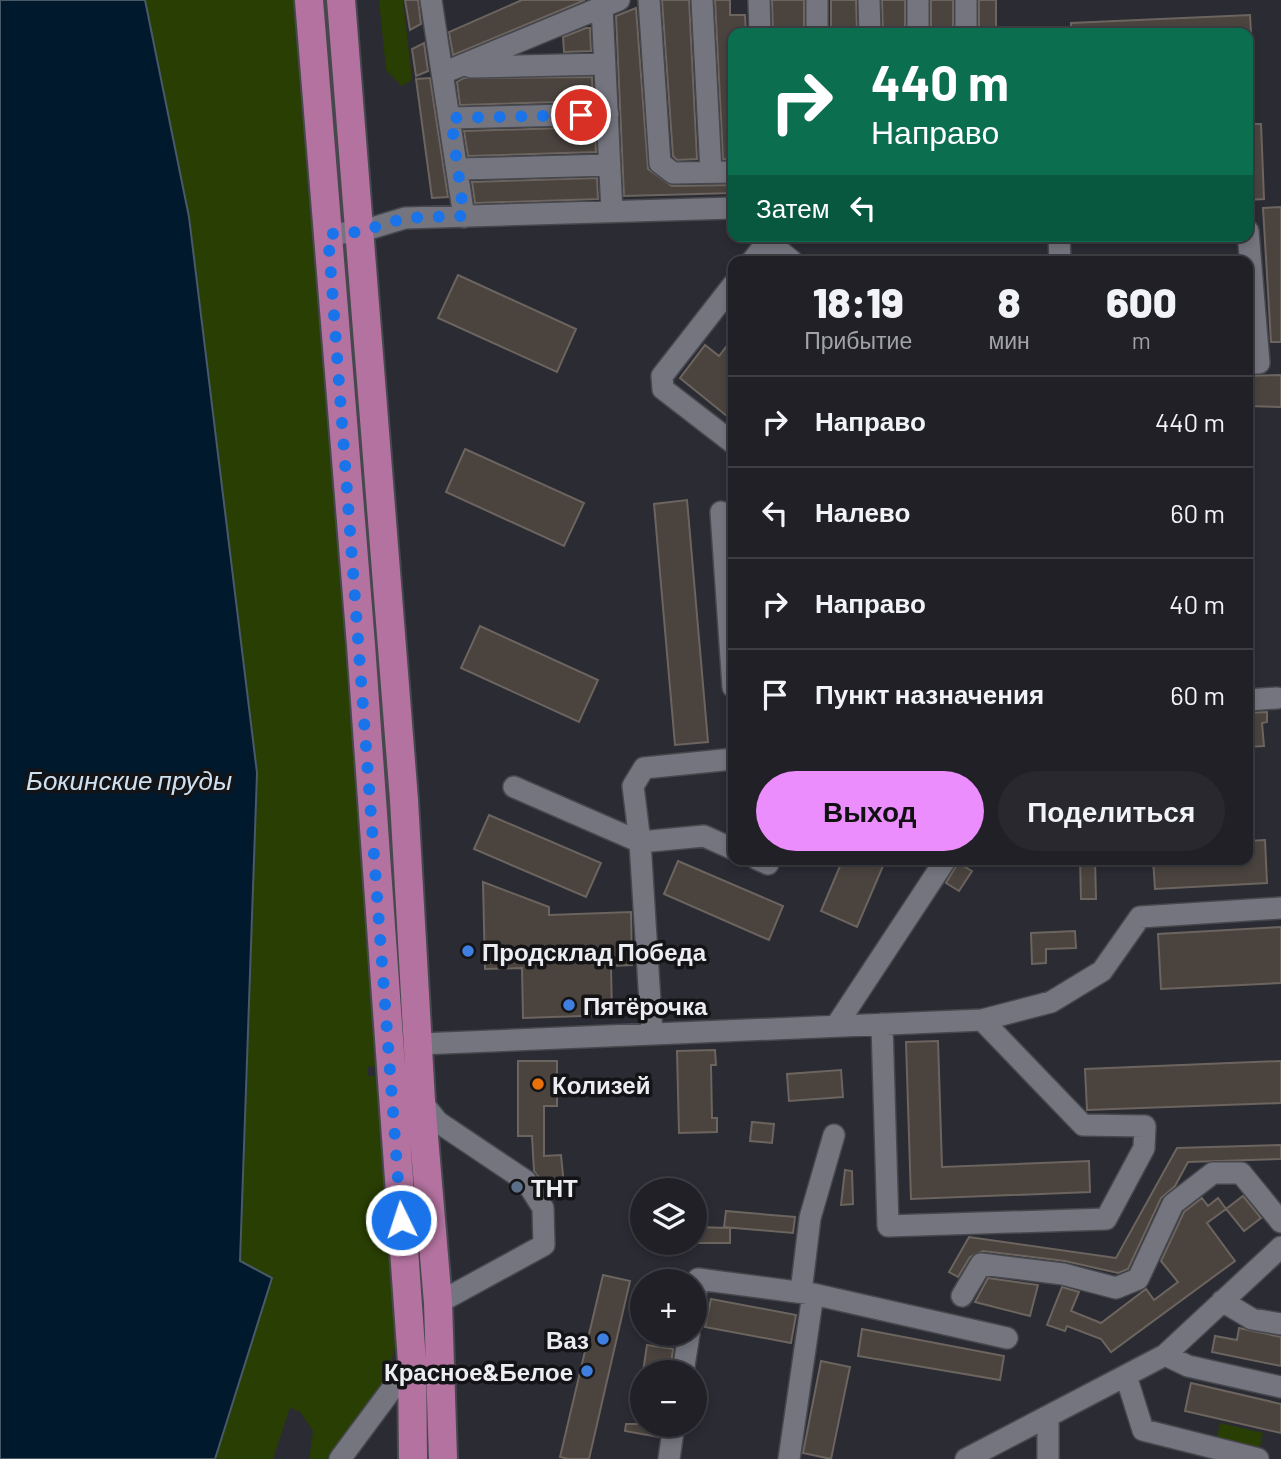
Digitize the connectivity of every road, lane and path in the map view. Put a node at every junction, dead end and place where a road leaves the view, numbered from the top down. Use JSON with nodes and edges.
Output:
{"nodes":[{"id":1,"x":309,"y":0,"type":"edge"},
{"id":2,"x":341,"y":0,"type":"edge"},
{"id":3,"x":431,"y":0,"type":"edge"},
{"id":4,"x":649,"y":0,"type":"edge"},
{"id":5,"x":702,"y":0,"type":"edge"},
{"id":6,"x":759,"y":0,"type":"edge"},
{"id":7,"x":817,"y":0,"type":"edge"},
{"id":8,"x":869,"y":0,"type":"edge"},
{"id":9,"x":918,"y":0,"type":"edge"},
{"id":10,"x":966,"y":0,"type":"edge"},
{"id":11,"x":611,"y":4,"type":"edge"},
{"id":12,"x":760,"y":28,"type":"edge"},
{"id":13,"x":817,"y":28,"type":"edge"},
{"id":14,"x":870,"y":28,"type":"edge"},
{"id":15,"x":918,"y":28,"type":"edge"},
{"id":16,"x":966,"y":28,"type":"edge"},
{"id":17,"x":605,"y":64,"type":"junction"},
{"id":18,"x":450,"y":70,"type":"junction"},
{"id":19,"x":608,"y":114,"type":"junction"},
{"id":20,"x":451,"y":118,"type":"junction"},
{"id":21,"x":610,"y":165,"type":"junction"},
{"id":22,"x":459,"y":169,"type":"junction"},
{"id":23,"x":711,"y":172,"type":"junction"},
{"id":24,"x":728,"y":172,"type":"edge"},
{"id":25,"x":728,"y":211,"type":"edge"},
{"id":26,"x":612,"y":212,"type":"junction"},
{"id":27,"x":464,"y":216,"type":"junction"},
{"id":28,"x":359,"y":232,"type":"junction"},
{"id":29,"x":328,"y":234,"type":"junction"},
{"id":30,"x":768,"y":242,"type":"edge"},
{"id":31,"x":786,"y":256,"type":"edge"},
{"id":32,"x":728,"y":291,"type":"edge"},
{"id":33,"x":1253,"y":292,"type":"edge"},
{"id":34,"x":1253,"y":363,"type":"edge"},
{"id":35,"x":728,"y":439,"type":"edge"},
{"id":36,"x":721,"y":512,"type":"dead end"},
{"id":37,"x":728,"y":614,"type":"edge"},
{"id":38,"x":1277,"y":698,"type":"dead end"},
{"id":39,"x":1253,"y":700,"type":"edge"},
{"id":40,"x":728,"y":760,"type":"edge"},
{"id":41,"x":514,"y":787,"type":"dead end"},
{"id":42,"x":640,"y":842,"type":"junction"},
{"id":43,"x":728,"y":847,"type":"edge"},
{"id":44,"x":942,"y":865,"type":"edge"},
{"id":45,"x":1281,"y":908,"type":"edge"},
{"id":46,"x":982,"y":1020,"type":"junction"},
{"id":47,"x":883,"y":1024,"type":"junction"},
{"id":48,"x":836,"y":1026,"type":"junction"},
{"id":49,"x":652,"y":1034,"type":"junction"},
{"id":50,"x":420,"y":1044,"type":"junction"},
{"id":51,"x":421,"y":1101,"type":"junction"},
{"id":52,"x":834,"y":1135,"type":"dead end"},
{"id":53,"x":1281,"y":1222,"type":"edge"},
{"id":54,"x":1281,"y":1247,"type":"edge"},
{"id":55,"x":707,"y":1280,"type":"edge"},
{"id":56,"x":807,"y":1293,"type":"junction"},
{"id":57,"x":962,"y":1296,"type":"dead end"},
{"id":58,"x":1222,"y":1301,"type":"junction"},
{"id":59,"x":438,"y":1303,"type":"junction"},
{"id":60,"x":1281,"y":1324,"type":"edge"},
{"id":61,"x":1007,"y":1338,"type":"dead end"},
{"id":62,"x":1165,"y":1355,"type":"junction"},
{"id":63,"x":412,"y":1362,"type":"junction"},
{"id":64,"x":1126,"y":1376,"type":"junction"},
{"id":65,"x":1281,"y":1387,"type":"edge"},
{"id":66,"x":1048,"y":1418,"type":"junction"},
{"id":67,"x":672,"y":1437,"type":"edge"},
{"id":68,"x":1173,"y":1449,"type":"edge"},
{"id":69,"x":340,"y":1459,"type":"edge"},
{"id":70,"x":413,"y":1459,"type":"edge"},
{"id":71,"x":443,"y":1459,"type":"edge"},
{"id":72,"x":668,"y":1459,"type":"edge"},
{"id":73,"x":789,"y":1459,"type":"edge"},
{"id":74,"x":966,"y":1459,"type":"edge"},
{"id":75,"x":1048,"y":1459,"type":"edge"},
{"id":76,"x":1258,"y":1459,"type":"edge"}],
"edges":[{"from":1,"to":29,"type":"main road"},
{"from":2,"to":28,"type":"main road"},
{"from":3,"to":18,"type":"lane"},
{"from":4,"to":23,"type":"lane"},
{"from":5,"to":23,"type":"lane"},
{"from":6,"to":12,"type":"lane"},
{"from":7,"to":13,"type":"lane"},
{"from":8,"to":14,"type":"lane"},
{"from":9,"to":15,"type":"lane"},
{"from":10,"to":16,"type":"lane"},
{"from":11,"to":17,"type":"lane"},
{"from":11,"to":18,"type":"lane"},
{"from":17,"to":18,"type":"lane"},
{"from":17,"to":19,"type":"lane"},
{"from":18,"to":20,"type":"lane"},
{"from":19,"to":20,"type":"lane"},
{"from":19,"to":21,"type":"lane"},
{"from":20,"to":22,"type":"lane"},
{"from":21,"to":22,"type":"lane"},
{"from":21,"to":26,"type":"lane"},
{"from":22,"to":27,"type":"lane"},
{"from":23,"to":24,"type":"lane"},
{"from":25,"to":26,"type":"lane"},
{"from":26,"to":27,"type":"lane"},
{"from":27,"to":28,"type":"lane"},
{"from":28,"to":29,"type":"lane"},
{"from":28,"to":50,"type":"main road"},
{"from":29,"to":63,"type":"main road"},
{"from":30,"to":31,"type":"lane"},
{"from":32,"to":35,"type":"lane"},
{"from":33,"to":34,"type":"lane"},
{"from":36,"to":37,"type":"lane"},
{"from":38,"to":39,"type":"lane"},
{"from":40,"to":42,"type":"lane"},
{"from":41,"to":42,"type":"lane"},
{"from":42,"to":43,"type":"lane"},
{"from":42,"to":49,"type":"lane"},
{"from":44,"to":48,"type":"lane"},
{"from":45,"to":46,"type":"lane"},
{"from":46,"to":47,"type":"lane"},
{"from":46,"to":47,"type":"lane"},
{"from":47,"to":48,"type":"lane"},
{"from":48,"to":49,"type":"lane"},
{"from":49,"to":50,"type":"lane"},
{"from":50,"to":51,"type":"main road"},
{"from":51,"to":59,"type":"main road"},
{"from":51,"to":59,"type":"lane"},
{"from":52,"to":56,"type":"lane"},
{"from":53,"to":57,"type":"lane"},
{"from":54,"to":58,"type":"lane"},
{"from":55,"to":56,"type":"lane"},
{"from":56,"to":61,"type":"lane"},
{"from":56,"to":73,"type":"lane"},
{"from":58,"to":60,"type":"lane"},
{"from":58,"to":62,"type":"lane"},
{"from":59,"to":71,"type":"main road"},
{"from":62,"to":64,"type":"lane"},
{"from":62,"to":65,"type":"lane"},
{"from":63,"to":69,"type":"lane"},
{"from":63,"to":70,"type":"main road"},
{"from":64,"to":66,"type":"lane"},
{"from":64,"to":68,"type":"lane"},
{"from":66,"to":74,"type":"lane"},
{"from":66,"to":75,"type":"lane"},
{"from":67,"to":72,"type":"lane"},
{"from":68,"to":76,"type":"lane"}]}
